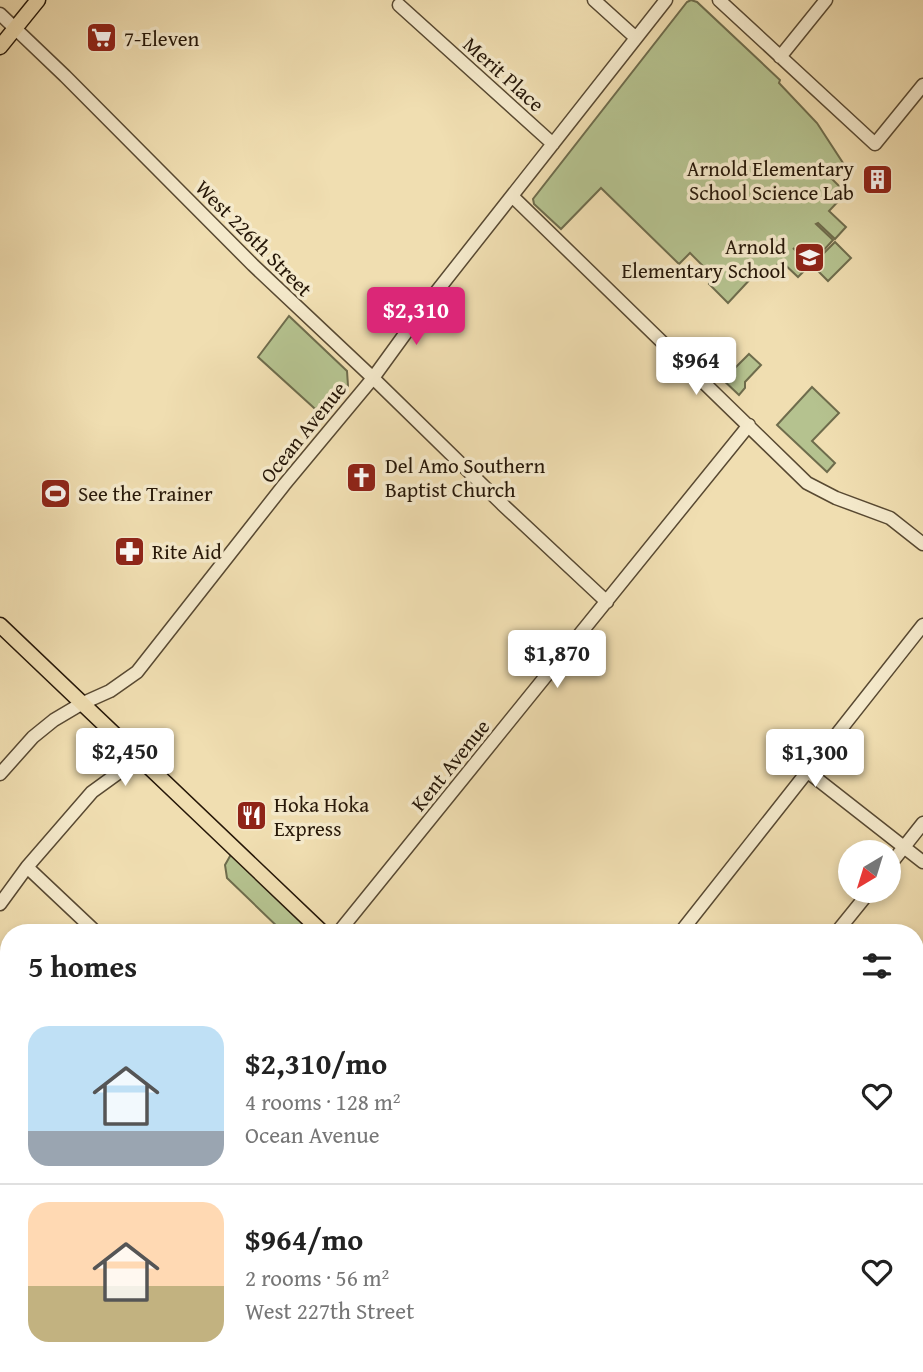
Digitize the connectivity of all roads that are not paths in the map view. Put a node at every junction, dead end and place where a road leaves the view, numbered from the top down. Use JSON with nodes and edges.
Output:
{"nodes":[{"id":1,"x":38,"y":0,"type":"edge"},
{"id":2,"x":594,"y":0,"type":"edge"},
{"id":3,"x":666,"y":0,"type":"edge"},
{"id":4,"x":719,"y":0,"type":"edge"},
{"id":5,"x":826,"y":0,"type":"edge"},
{"id":6,"x":398,"y":5,"type":"dead end"},
{"id":7,"x":0,"y":14,"type":"edge"},
{"id":8,"x":15,"y":28,"type":"junction"},
{"id":9,"x":636,"y":38,"type":"junction"},
{"id":10,"x":0,"y":47,"type":"edge"},
{"id":11,"x":780,"y":57,"type":"junction"},
{"id":12,"x":923,"y":85,"type":"edge"},
{"id":13,"x":553,"y":144,"type":"junction"},
{"id":14,"x":512,"y":196,"type":"junction"},
{"id":15,"x":373,"y":378,"type":"junction"},
{"id":16,"x":749,"y":425,"type":"junction"},
{"id":17,"x":923,"y":544,"type":"edge"},
{"id":18,"x":607,"y":602,"type":"junction"},
{"id":19,"x":0,"y":625,"type":"edge"},
{"id":20,"x":923,"y":625,"type":"edge"},
{"id":21,"x":82,"y":704,"type":"junction"},
{"id":22,"x":139,"y":758,"type":"junction"},
{"id":23,"x":808,"y":772,"type":"junction"},
{"id":24,"x":0,"y":774,"type":"edge"},
{"id":25,"x":923,"y":823,"type":"edge"},
{"id":26,"x":904,"y":847,"type":"junction"},
{"id":27,"x":901,"y":851,"type":"edge"},
{"id":28,"x":923,"y":862,"type":"edge"},
{"id":29,"x":27,"y":867,"type":"junction"},
{"id":30,"x":860,"y":903,"type":"edge"},
{"id":31,"x":0,"y":904,"type":"edge"},
{"id":32,"x":87,"y":924,"type":"edge"},
{"id":33,"x":314,"y":924,"type":"edge"},
{"id":34,"x":345,"y":924,"type":"edge"},
{"id":35,"x":687,"y":924,"type":"edge"},
{"id":36,"x":843,"y":924,"type":"edge"}],
"edges":[{"from":1,"to":8,"type":"main road"},
{"from":2,"to":9,"type":"street"},
{"from":3,"to":9,"type":"street","name":"Ocean Avenue"},
{"from":4,"to":11,"type":"street"},
{"from":5,"to":11,"type":"street"},
{"from":6,"to":13,"type":"street","name":"Merit Place"},
{"from":7,"to":8,"type":"street","name":"West 226th Street"},
{"from":8,"to":10,"type":"main road"},
{"from":8,"to":15,"type":"street","name":"West 226th Street"},
{"from":9,"to":13,"type":"street","name":"Ocean Avenue"},
{"from":11,"to":12,"type":"street"},
{"from":13,"to":14,"type":"street","name":"Ocean Avenue"},
{"from":14,"to":15,"type":"street","name":"Ocean Avenue"},
{"from":14,"to":16,"type":"street"},
{"from":15,"to":18,"type":"street","name":"West 226th Street"},
{"from":15,"to":21,"type":"street","name":"Ocean Avenue"},
{"from":16,"to":17,"type":"street"},
{"from":16,"to":18,"type":"street","name":"Kent Avenue"},
{"from":18,"to":34,"type":"street","name":"Kent Avenue"},
{"from":19,"to":21,"type":"main road"},
{"from":20,"to":23,"type":"street"},
{"from":21,"to":22,"type":"main road"},
{"from":21,"to":24,"type":"street","name":"Ocean Avenue"},
{"from":22,"to":29,"type":"street"},
{"from":22,"to":33,"type":"main road"},
{"from":23,"to":26,"type":"street"},
{"from":23,"to":35,"type":"street"},
{"from":25,"to":26,"type":"street"},
{"from":26,"to":27,"type":"street"},
{"from":26,"to":28,"type":"street"},
{"from":29,"to":31,"type":"street"},
{"from":29,"to":32,"type":"street"},
{"from":30,"to":36,"type":"street"}]}
